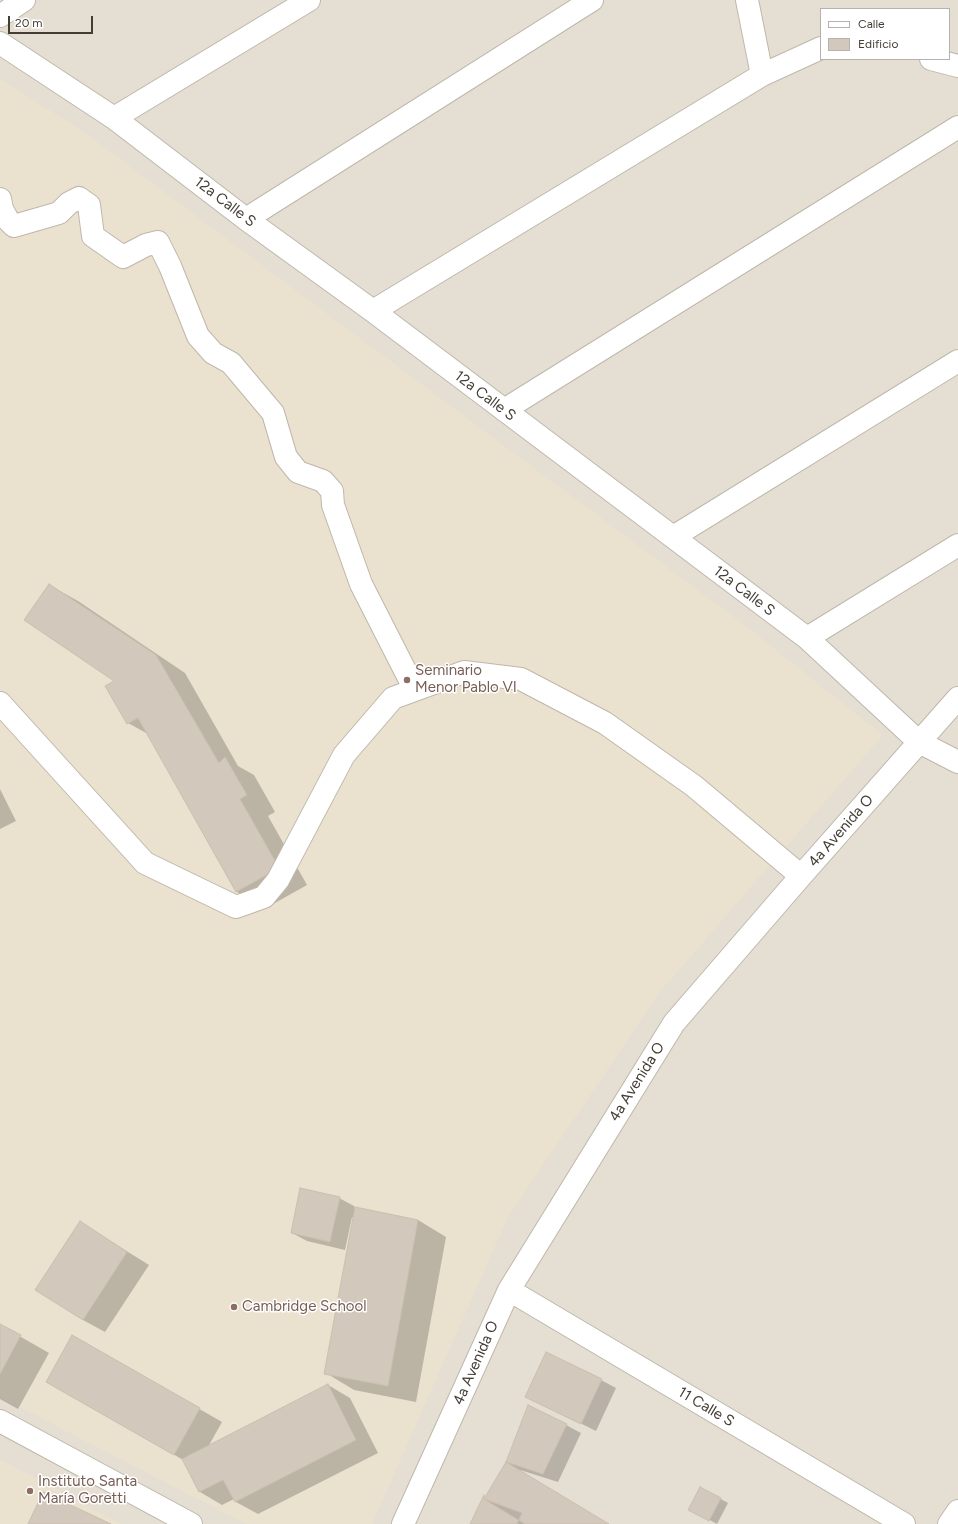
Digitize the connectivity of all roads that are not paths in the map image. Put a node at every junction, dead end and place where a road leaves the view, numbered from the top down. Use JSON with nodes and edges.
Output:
{"nodes":[{"id":1,"x":24,"y":0,"type":"edge"},
{"id":2,"x":309,"y":0,"type":"edge"},
{"id":3,"x":592,"y":0,"type":"edge"},
{"id":4,"x":747,"y":0,"type":"edge"},
{"id":5,"x":0,"y":16,"type":"edge"},
{"id":6,"x":0,"y":43,"type":"edge"},
{"id":7,"x":820,"y":48,"type":"edge"},
{"id":8,"x":935,"y":60,"type":"edge"},
{"id":9,"x":958,"y":66,"type":"edge"},
{"id":10,"x":762,"y":75,"type":"junction"},
{"id":11,"x":114,"y":118,"type":"junction"},
{"id":12,"x":958,"y":127,"type":"edge"},
{"id":13,"x":0,"y":199,"type":"edge"},
{"id":14,"x":246,"y":218,"type":"junction"},
{"id":15,"x":373,"y":312,"type":"junction"},
{"id":16,"x":958,"y":361,"type":"edge"},
{"id":17,"x":504,"y":410,"type":"junction"},
{"id":18,"x":673,"y":538,"type":"junction"},
{"id":19,"x":958,"y":545,"type":"edge"},
{"id":20,"x":807,"y":638,"type":"junction"},
{"id":21,"x":415,"y":690,"type":"junction"},
{"id":22,"x":958,"y":698,"type":"edge"},
{"id":23,"x":0,"y":703,"type":"edge"},
{"id":24,"x":919,"y":742,"type":"junction"},
{"id":25,"x":958,"y":762,"type":"edge"},
{"id":26,"x":801,"y":876,"type":"junction"},
{"id":27,"x":509,"y":1290,"type":"junction"},
{"id":28,"x":0,"y":1421,"type":"edge"},
{"id":29,"x":958,"y":1511,"type":"edge"},
{"id":30,"x":191,"y":1524,"type":"edge"},
{"id":31,"x":403,"y":1524,"type":"edge"},
{"id":32,"x":904,"y":1524,"type":"edge"},
{"id":33,"x":949,"y":1524,"type":"edge"}],
"edges":[{"from":1,"to":5,"type":"street"},
{"from":2,"to":11,"type":"street"},
{"from":3,"to":14,"type":"street"},
{"from":4,"to":10,"type":"street"},
{"from":6,"to":11,"type":"street","name":"12a Calle S"},
{"from":7,"to":10,"type":"street"},
{"from":8,"to":9,"type":"street"},
{"from":10,"to":15,"type":"street"},
{"from":11,"to":14,"type":"street","name":"12a Calle S"},
{"from":12,"to":17,"type":"street"},
{"from":13,"to":21,"type":"street"},
{"from":14,"to":15,"type":"street","name":"12a Calle S"},
{"from":15,"to":17,"type":"street","name":"12a Calle S"},
{"from":16,"to":18,"type":"street"},
{"from":17,"to":18,"type":"street","name":"12a Calle S"},
{"from":18,"to":20,"type":"street","name":"12a Calle S"},
{"from":19,"to":20,"type":"street"},
{"from":20,"to":24,"type":"street","name":"12a Calle S"},
{"from":21,"to":23,"type":"street"},
{"from":21,"to":26,"type":"street"},
{"from":22,"to":24,"type":"street","name":"4a Avenida O"},
{"from":24,"to":25,"type":"street","name":"12a Calle S"},
{"from":24,"to":26,"type":"street","name":"4a Avenida O"},
{"from":26,"to":27,"type":"street","name":"4a Avenida O"},
{"from":27,"to":31,"type":"street","name":"4a Avenida O"},
{"from":27,"to":32,"type":"street","name":"11 Calle S"},
{"from":28,"to":30,"type":"street"},
{"from":29,"to":33,"type":"street"}]}
